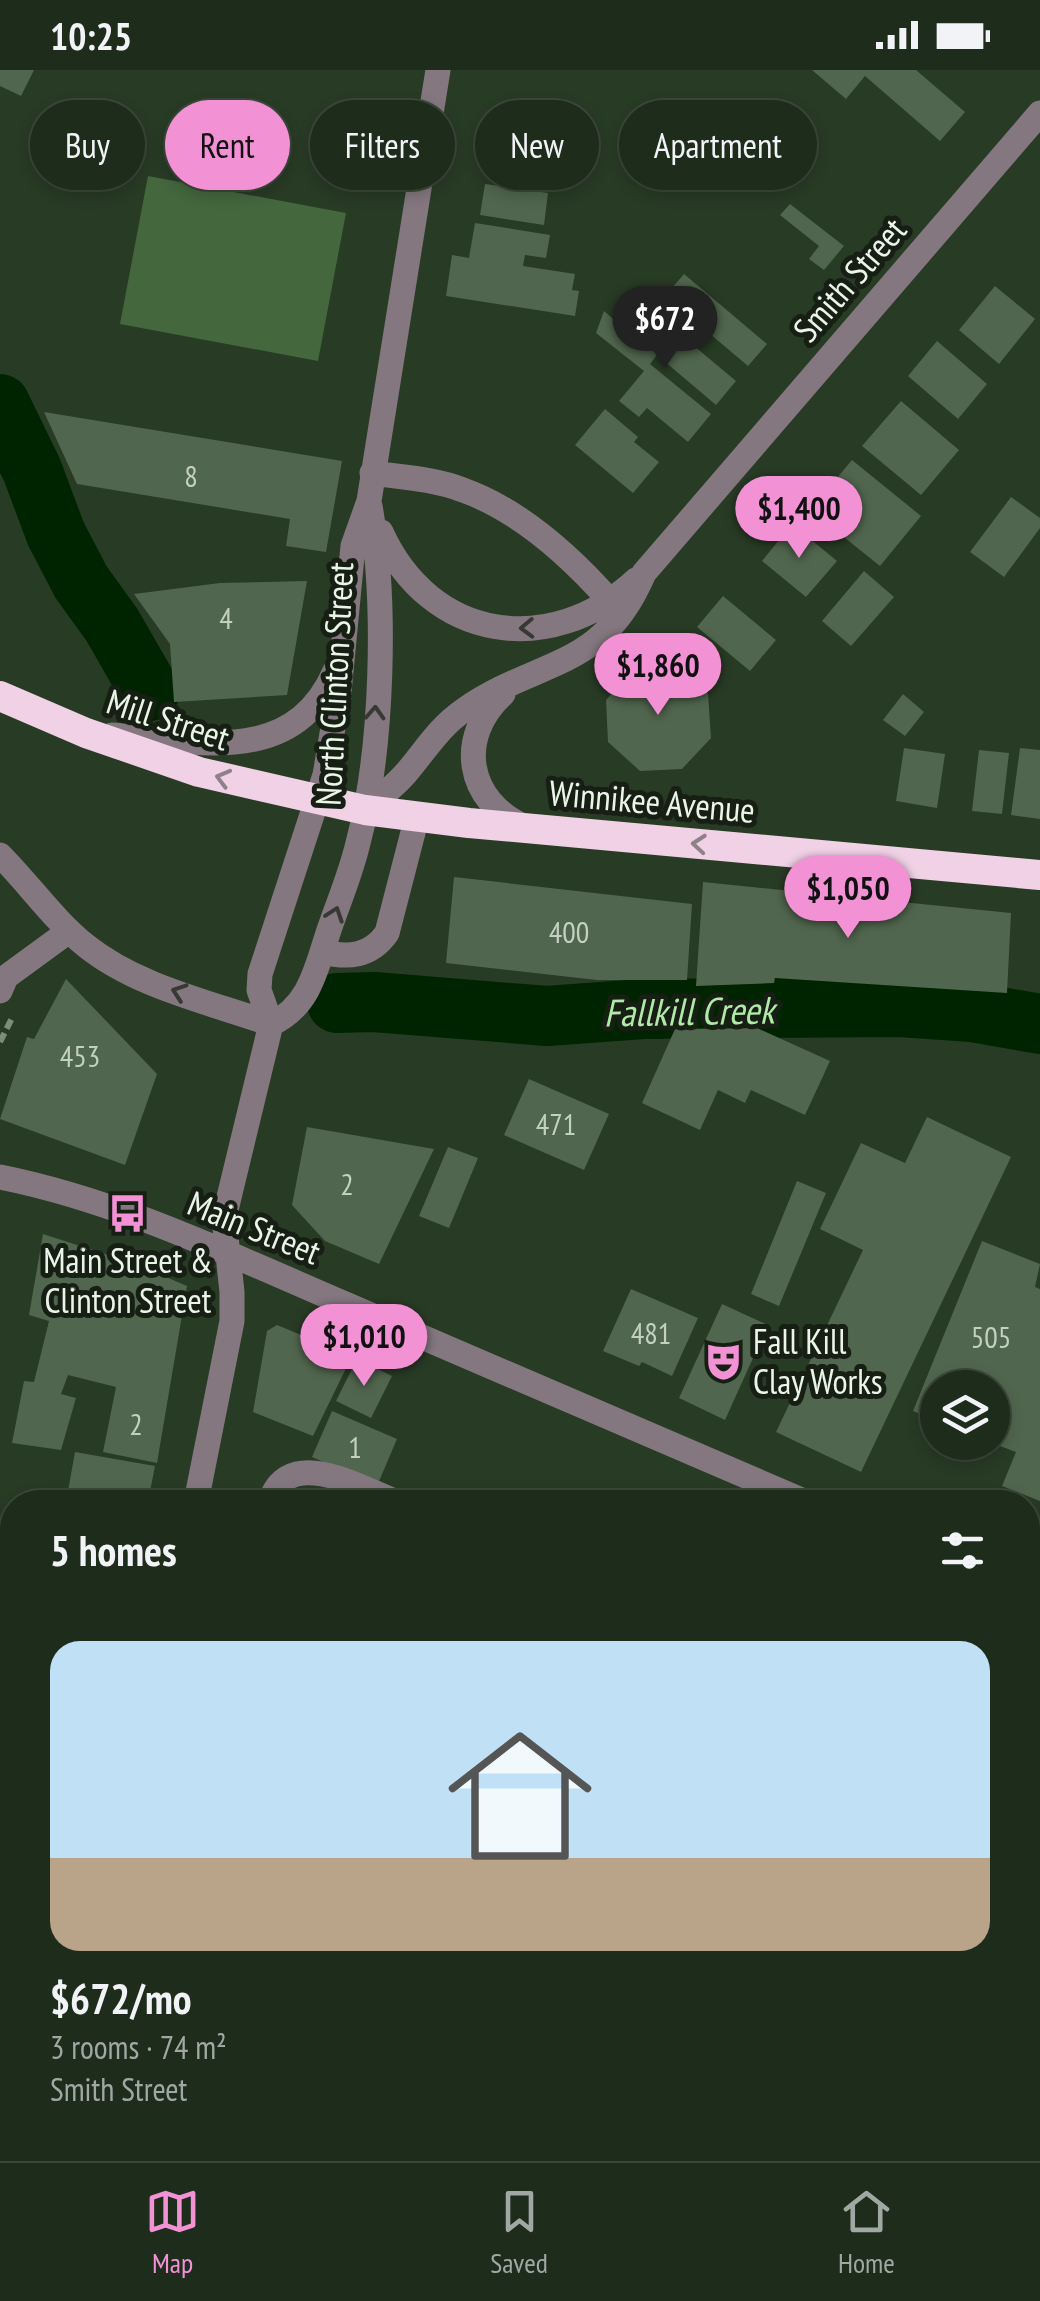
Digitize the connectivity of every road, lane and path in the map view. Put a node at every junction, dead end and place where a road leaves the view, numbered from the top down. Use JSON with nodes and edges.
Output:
{"nodes":[{"id":1,"x":438,"y":70,"type":"edge"},
{"id":2,"x":1040,"y":113,"type":"edge"},
{"id":3,"x":372,"y":473,"type":"junction"},
{"id":4,"x":369,"y":501,"type":"junction"},
{"id":5,"x":644,"y":573,"type":"junction"},
{"id":6,"x":610,"y":601,"type":"junction"},
{"id":7,"x":345,"y":643,"type":"junction"},
{"id":8,"x":519,"y":682,"type":"junction"},
{"id":9,"x":0,"y":696,"type":"edge"},
{"id":10,"x":86,"y":733,"type":"junction"},
{"id":11,"x":318,"y":801,"type":"junction"},
{"id":12,"x":366,"y":810,"type":"junction"},
{"id":13,"x":416,"y":817,"type":"junction"},
{"id":14,"x":528,"y":828,"type":"junction"},
{"id":15,"x":0,"y":855,"type":"edge"},
{"id":16,"x":1040,"y":875,"type":"edge"},
{"id":17,"x":68,"y":931,"type":"junction"},
{"id":18,"x":322,"y":952,"type":"junction"},
{"id":19,"x":0,"y":992,"type":"edge"},
{"id":20,"x":270,"y":1024,"type":"junction"},
{"id":21,"x":1,"y":1183,"type":"edge"},
{"id":22,"x":228,"y":1255,"type":"junction"},
{"id":23,"x":198,"y":1490,"type":"edge"},
{"id":24,"x":276,"y":1490,"type":"edge"},
{"id":25,"x":364,"y":1490,"type":"edge"},
{"id":26,"x":759,"y":1490,"type":"edge"}],
"edges":[{"from":1,"to":3,"type":"street","name":"North Clinton Street"},
{"from":2,"to":5,"type":"street","name":"Smith Street"},
{"from":3,"to":4,"type":"street","name":"North Clinton Street"},
{"from":3,"to":6,"type":"street"},
{"from":6,"to":4,"type":"street","one_way":true},
{"from":4,"to":7,"type":"street","name":"North Clinton Street"},
{"from":12,"to":4,"type":"street","name":"North Clinton Street","one_way":true},
{"from":5,"to":6,"type":"street"},
{"from":5,"to":8,"type":"street","name":"Smith Street"},
{"from":7,"to":10,"type":"street"},
{"from":7,"to":11,"type":"street","name":"North Clinton Street"},
{"from":8,"to":12,"type":"street","name":"Smith Street"},
{"from":8,"to":14,"type":"street"},
{"from":9,"to":10,"type":"highway","name":"Mill Street"},
{"from":11,"to":10,"type":"highway","name":"Mill Street","one_way":true},
{"from":11,"to":12,"type":"highway","name":"Winnikee Avenue"},
{"from":11,"to":20,"type":"street","name":"North Clinton Street"},
{"from":12,"to":13,"type":"highway","name":"Winnikee Avenue"},
{"from":18,"to":12,"type":"street","name":"North Clinton Street","one_way":true},
{"from":13,"to":14,"type":"highway","name":"Winnikee Avenue"},
{"from":13,"to":18,"type":"street"},
{"from":16,"to":14,"type":"highway","name":"Winnikee Avenue","one_way":true},
{"from":15,"to":17,"type":"street"},
{"from":17,"to":19,"type":"street"},
{"from":20,"to":17,"type":"street","one_way":true},
{"from":18,"to":20,"type":"street","name":"North Clinton Street"},
{"from":20,"to":22,"type":"street","name":"North Clinton Street"},
{"from":21,"to":22,"type":"street","name":"Main Street"},
{"from":22,"to":23,"type":"street","name":"North Clinton Street"},
{"from":22,"to":26,"type":"street","name":"Main Street"},
{"from":24,"to":25,"type":"street"}]}
